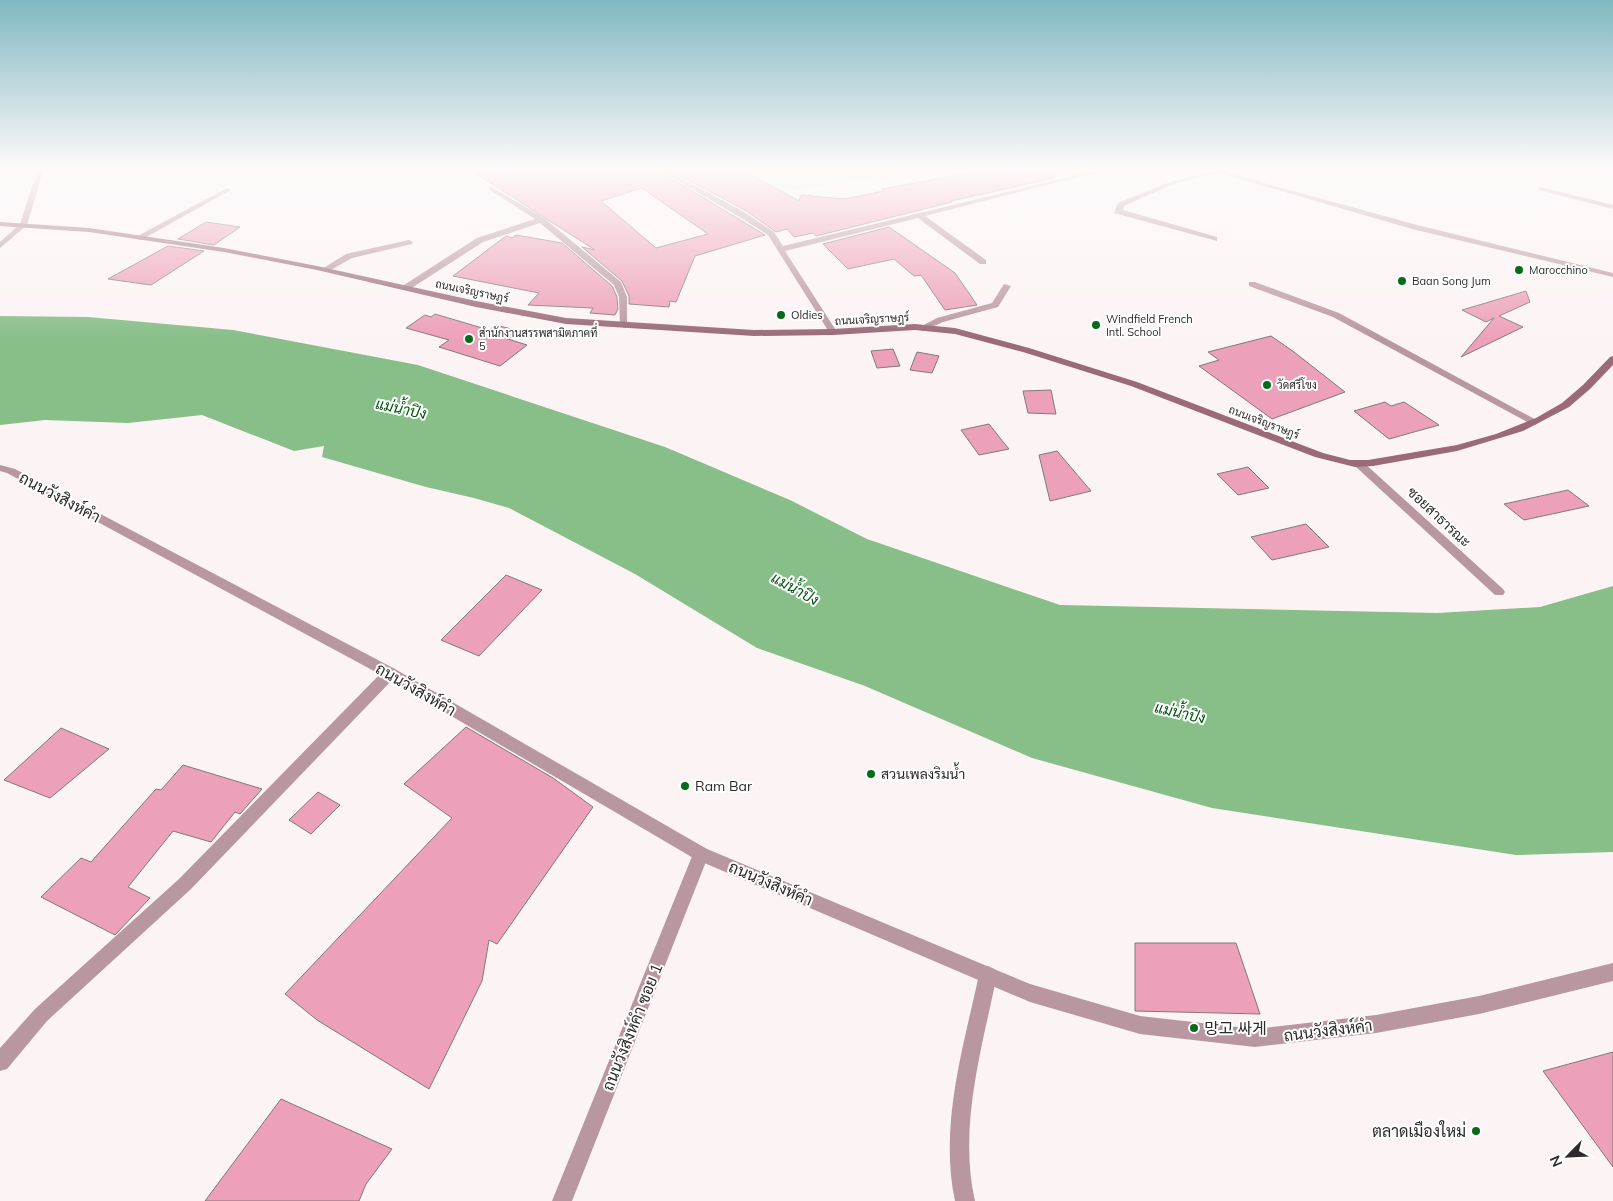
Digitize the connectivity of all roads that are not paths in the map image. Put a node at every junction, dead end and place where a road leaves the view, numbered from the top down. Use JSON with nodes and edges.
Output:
{"nodes":[{"id":1,"x":21,"y":227,"type":"edge"},
{"id":2,"x":50,"y":227,"type":"edge"},
{"id":3,"x":158,"y":227,"type":"edge"},
{"id":4,"x":520,"y":227,"type":"edge"},
{"id":5,"x":549,"y":227,"type":"edge"},
{"id":6,"x":761,"y":227,"type":"edge"},
{"id":7,"x":871,"y":227,"type":"edge"},
{"id":8,"x":936,"y":227,"type":"edge"},
{"id":9,"x":1172,"y":227,"type":"edge"},
{"id":10,"x":1415,"y":227,"type":"edge"},
{"id":11,"x":138,"y":238,"type":"junction"},
{"id":12,"x":1214,"y":239,"type":"dead end"},
{"id":13,"x":409,"y":242,"type":"dead end"},
{"id":14,"x":0,"y":246,"type":"edge"},
{"id":15,"x":782,"y":249,"type":"junction"},
{"id":16,"x":983,"y":262,"type":"dead end"},
{"id":17,"x":326,"y":270,"type":"junction"},
{"id":18,"x":1613,"y":275,"type":"edge"},
{"id":19,"x":1252,"y":284,"type":"dead end"},
{"id":20,"x":1008,"y":286,"type":"dead end"},
{"id":21,"x":407,"y":287,"type":"junction"},
{"id":22,"x":624,"y":325,"type":"junction"},
{"id":23,"x":922,"y":328,"type":"junction"},
{"id":24,"x":833,"y":332,"type":"junction"},
{"id":25,"x":1613,"y":359,"type":"edge"},
{"id":26,"x":1535,"y":422,"type":"junction"},
{"id":27,"x":1359,"y":464,"type":"junction"},
{"id":28,"x":0,"y":468,"type":"edge"},
{"id":29,"x":1499,"y":592,"type":"dead end"},
{"id":30,"x":390,"y":673,"type":"junction"},
{"id":31,"x":701,"y":854,"type":"junction"},
{"id":32,"x":1613,"y":972,"type":"edge"},
{"id":33,"x":988,"y":974,"type":"junction"},
{"id":34,"x":0,"y":1062,"type":"edge"},
{"id":35,"x":562,"y":1201,"type":"edge"},
{"id":36,"x":965,"y":1201,"type":"edge"}],
"edges":[{"from":1,"to":14,"type":"street"},
{"from":2,"to":11,"type":"main road","name":"ถนนเจริญราษฎร์"},
{"from":3,"to":11,"type":"street"},
{"from":4,"to":21,"type":"street"},
{"from":5,"to":22,"type":"street"},
{"from":6,"to":15,"type":"street"},
{"from":7,"to":15,"type":"street"},
{"from":8,"to":16,"type":"street"},
{"from":9,"to":12,"type":"street"},
{"from":10,"to":18,"type":"street"},
{"from":11,"to":17,"type":"main road","name":"ถนนเจริญราษฎร์"},
{"from":13,"to":17,"type":"street"},
{"from":15,"to":24,"type":"street"},
{"from":17,"to":21,"type":"main road","name":"ถนนเจริญราษฎร์"},
{"from":19,"to":26,"type":"street"},
{"from":20,"to":23,"type":"street"},
{"from":21,"to":22,"type":"main road","name":"ถนนเจริญราษฎร์"},
{"from":22,"to":24,"type":"main road","name":"ถนนเจริญราษฎร์"},
{"from":23,"to":24,"type":"main road","name":"ถนนเจริญราษฎร์"},
{"from":23,"to":27,"type":"main road","name":"ถนนเจริญราษฎร์"},
{"from":25,"to":26,"type":"main road","name":"ถนนเจริญราษฎร์"},
{"from":26,"to":27,"type":"main road","name":"ถนนเจริญราษฎร์"},
{"from":27,"to":29,"type":"street","name":"ซอยสาธารณะ"},
{"from":28,"to":30,"type":"street","name":"ถนนวังสิงห์คำ"},
{"from":30,"to":31,"type":"street","name":"ถนนวังสิงห์คำ"},
{"from":30,"to":34,"type":"street"},
{"from":31,"to":33,"type":"street","name":"ถนนวังสิงห์คำ"},
{"from":31,"to":35,"type":"street","name":"ถนนวังสิงห์คำ ซอย 1"},
{"from":32,"to":33,"type":"street","name":"ถนนวังสิงห์คำ"},
{"from":33,"to":36,"type":"street"}]}
